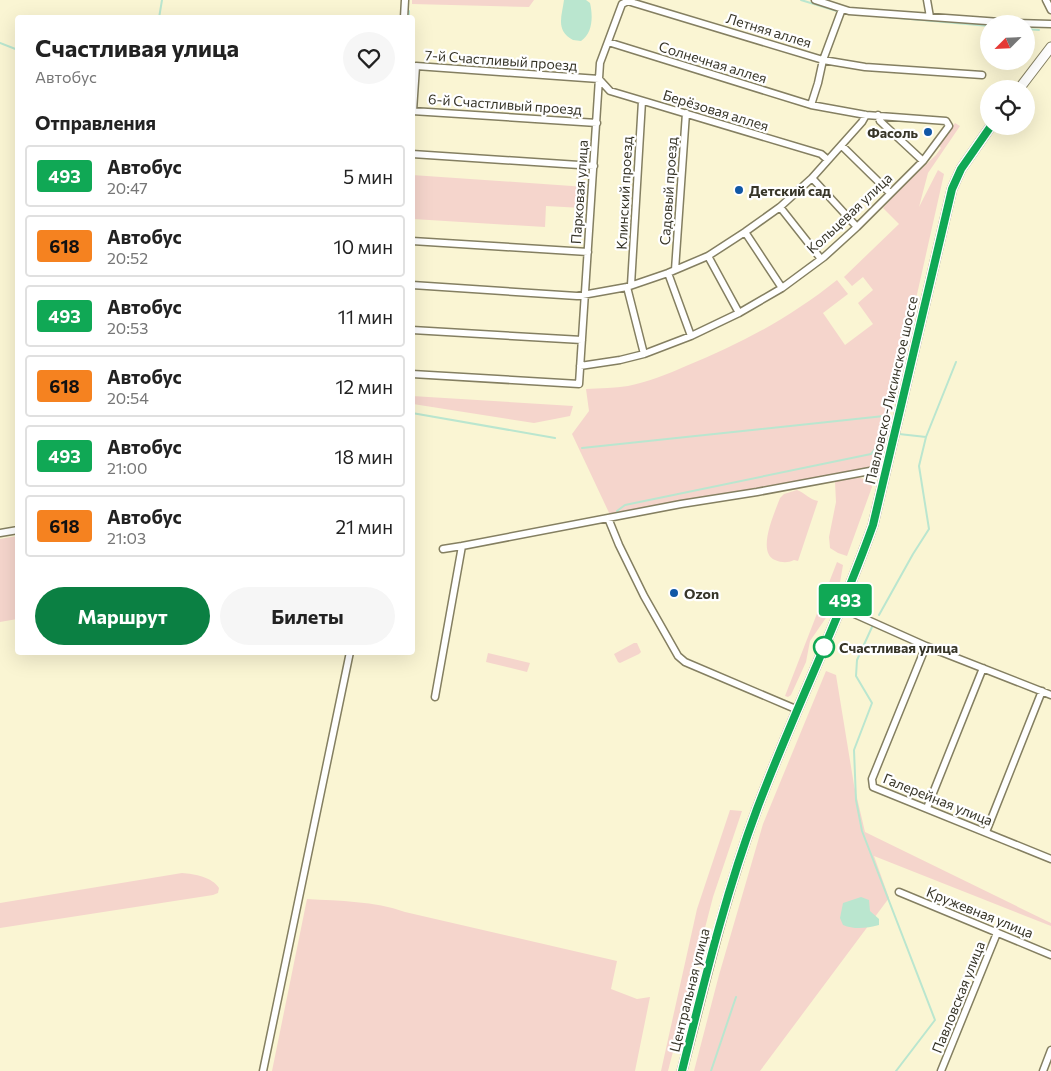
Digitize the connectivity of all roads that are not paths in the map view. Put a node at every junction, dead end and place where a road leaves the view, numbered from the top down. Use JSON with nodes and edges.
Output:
{"nodes":[{"id":1,"x":405,"y":0,"type":"edge"},
{"id":2,"x":815,"y":0,"type":"edge"},
{"id":3,"x":927,"y":0,"type":"edge"},
{"id":4,"x":1046,"y":0,"type":"edge"},
{"id":5,"x":622,"y":4,"type":"joint"},
{"id":6,"x":842,"y":9,"type":"junction"},
{"id":7,"x":1051,"y":10,"type":"edge"},
{"id":8,"x":404,"y":15,"type":"edge"},
{"id":9,"x":930,"y":17,"type":"junction"},
{"id":10,"x":1051,"y":24,"type":"edge"},
{"id":11,"x":608,"y":42,"type":"junction"},
{"id":12,"x":1051,"y":47,"type":"edge"},
{"id":13,"x":823,"y":60,"type":"junction"},
{"id":14,"x":982,"y":75,"type":"dead end"},
{"id":15,"x":415,"y":77,"type":"edge"},
{"id":16,"x":599,"y":79,"type":"junction"},
{"id":17,"x":1026,"y":80,"type":"edge"},
{"id":18,"x":642,"y":101,"type":"junction"},
{"id":19,"x":811,"y":105,"type":"junction"},
{"id":20,"x":415,"y":111,"type":"edge"},
{"id":21,"x":686,"y":113,"type":"junction"},
{"id":22,"x":866,"y":115,"type":"junction"},
{"id":23,"x":878,"y":115,"type":"junction"},
{"id":24,"x":946,"y":121,"type":"joint"},
{"id":25,"x":597,"y":122,"type":"junction"},
{"id":26,"x":985,"y":135,"type":"edge"},
{"id":27,"x":842,"y":146,"type":"junction"},
{"id":28,"x":415,"y":154,"type":"edge"},
{"id":29,"x":828,"y":160,"type":"junction"},
{"id":30,"x":922,"y":160,"type":"junction"},
{"id":31,"x":594,"y":166,"type":"junction"},
{"id":32,"x":812,"y":178,"type":"junction"},
{"id":33,"x":890,"y":193,"type":"junction"},
{"id":34,"x":780,"y":207,"type":"junction"},
{"id":35,"x":857,"y":227,"type":"junction"},
{"id":36,"x":745,"y":232,"type":"junction"},
{"id":37,"x":415,"y":241,"type":"edge"},
{"id":38,"x":588,"y":252,"type":"junction"},
{"id":39,"x":708,"y":256,"type":"junction"},
{"id":40,"x":821,"y":259,"type":"junction"},
{"id":41,"x":675,"y":270,"type":"junction"},
{"id":42,"x":668,"y":273,"type":"junction"},
{"id":43,"x":415,"y":286,"type":"edge"},
{"id":44,"x":629,"y":286,"type":"junction"},
{"id":45,"x":782,"y":288,"type":"junction"},
{"id":46,"x":585,"y":296,"type":"junction"},
{"id":47,"x":738,"y":313,"type":"junction"},
{"id":48,"x":415,"y":330,"type":"edge"},
{"id":49,"x":691,"y":336,"type":"junction"},
{"id":50,"x":582,"y":340,"type":"junction"},
{"id":51,"x":644,"y":354,"type":"junction"},
{"id":52,"x":580,"y":366,"type":"junction"},
{"id":53,"x":415,"y":374,"type":"edge"},
{"id":54,"x":886,"y":472,"type":"junction"},
{"id":55,"x":608,"y":518,"type":"junction"},
{"id":56,"x":15,"y":531,"type":"edge"},
{"id":57,"x":0,"y":534,"type":"edge"},
{"id":58,"x":462,"y":546,"type":"junction"},
{"id":59,"x":443,"y":549,"type":"dead end"},
{"id":60,"x":841,"y":608,"type":"junction"},
{"id":61,"x":926,"y":646,"type":"junction"},
{"id":62,"x":349,"y":655,"type":"edge"},
{"id":63,"x":983,"y":668,"type":"junction"},
{"id":64,"x":1042,"y":691,"type":"junction"},
{"id":65,"x":1051,"y":694,"type":"edge"},
{"id":66,"x":435,"y":697,"type":"dead end"},
{"id":67,"x":798,"y":710,"type":"junction"},
{"id":68,"x":927,"y":808,"type":"junction"},
{"id":69,"x":986,"y":832,"type":"junction"},
{"id":70,"x":1050,"y":856,"type":"edge"},
{"id":71,"x":900,"y":892,"type":"dead end"},
{"id":72,"x":997,"y":932,"type":"junction"},
{"id":73,"x":1051,"y":955,"type":"edge"},
{"id":74,"x":1051,"y":1050,"type":"edge"},
{"id":75,"x":263,"y":1071,"type":"edge"},
{"id":76,"x":682,"y":1071,"type":"edge"},
{"id":77,"x":941,"y":1071,"type":"edge"},
{"id":78,"x":1042,"y":1071,"type":"edge"}],
"edges":[{"from":1,"to":8,"type":"street"},
{"from":2,"to":6,"type":"street"},
{"from":3,"to":9,"type":"street"},
{"from":4,"to":7,"type":"street"},
{"from":5,"to":11,"type":"street","name":"Парковая улица"},
{"from":5,"to":13,"type":"street","name":"Летняя аллея"},
{"from":6,"to":9,"type":"street"},
{"from":6,"to":13,"type":"street","name":"Летняя аллея"},
{"from":9,"to":10,"type":"street"},
{"from":11,"to":16,"type":"street","name":"Парковая улица"},
{"from":11,"to":19,"type":"street","name":"Солнечная аллея"},
{"from":12,"to":17,"type":"main road"},
{"from":13,"to":14,"type":"street","name":"Летняя аллея"},
{"from":13,"to":19,"type":"street","name":"Летняя аллея"},
{"from":15,"to":16,"type":"street","name":"7-й Счастливый проезд"},
{"from":16,"to":18,"type":"street","name":"Берёзовая аллея"},
{"from":16,"to":25,"type":"street","name":"Парковая улица"},
{"from":18,"to":21,"type":"street","name":"Берёзовая аллея"},
{"from":18,"to":44,"type":"street","name":"Клинский проезд"},
{"from":19,"to":22,"type":"street","name":"Солнечная аллея"},
{"from":20,"to":25,"type":"street","name":"6-й Счастливый проезд"},
{"from":21,"to":29,"type":"street","name":"Берёзовая аллея"},
{"from":21,"to":41,"type":"street","name":"Садовый проезд"},
{"from":22,"to":23,"type":"street","name":"Солнечная аллея"},
{"from":22,"to":27,"type":"street"},
{"from":23,"to":24,"type":"street","name":"Солнечная аллея"},
{"from":23,"to":30,"type":"street"},
{"from":24,"to":30,"type":"street","name":"Кольцевая улица"},
{"from":25,"to":31,"type":"street","name":"Парковая улица"},
{"from":26,"to":54,"type":"main road","name":"Павловско-Лисинское шоссе"},
{"from":27,"to":29,"type":"street"},
{"from":27,"to":33,"type":"street"},
{"from":28,"to":31,"type":"street"},
{"from":29,"to":32,"type":"street"},
{"from":30,"to":33,"type":"street","name":"Кольцевая улица"},
{"from":31,"to":38,"type":"street","name":"Парковая улица"},
{"from":32,"to":34,"type":"street"},
{"from":32,"to":35,"type":"street"},
{"from":33,"to":35,"type":"street","name":"Кольцевая улица"},
{"from":34,"to":36,"type":"street"},
{"from":34,"to":40,"type":"street"},
{"from":35,"to":40,"type":"street","name":"Кольцевая улица"},
{"from":36,"to":39,"type":"street"},
{"from":36,"to":45,"type":"street"},
{"from":37,"to":38,"type":"street"},
{"from":38,"to":46,"type":"street","name":"Парковая улица"},
{"from":39,"to":41,"type":"street"},
{"from":39,"to":47,"type":"street"},
{"from":40,"to":45,"type":"street","name":"Кольцевая улица"},
{"from":41,"to":42,"type":"street"},
{"from":42,"to":44,"type":"street"},
{"from":42,"to":49,"type":"street"},
{"from":43,"to":46,"type":"street"},
{"from":44,"to":46,"type":"street"},
{"from":44,"to":51,"type":"street","name":"Клинский проезд"},
{"from":45,"to":47,"type":"street","name":"Кольцевая улица"},
{"from":46,"to":50,"type":"street","name":"Парковая улица"},
{"from":47,"to":49,"type":"street","name":"Кольцевая улица"},
{"from":48,"to":50,"type":"street"},
{"from":49,"to":51,"type":"street","name":"Кольцевая улица"},
{"from":50,"to":52,"type":"street","name":"Парковая улица"},
{"from":51,"to":52,"type":"street","name":"Кольцевая улица"},
{"from":52,"to":53,"type":"street","name":"Парковая улица"},
{"from":54,"to":55,"type":"street"},
{"from":54,"to":60,"type":"main road","name":"Павловско-Лисинское шоссе"},
{"from":55,"to":58,"type":"street"},
{"from":55,"to":67,"type":"street"},
{"from":56,"to":57,"type":"street"},
{"from":58,"to":59,"type":"street"},
{"from":58,"to":66,"type":"street"},
{"from":60,"to":61,"type":"street"},
{"from":60,"to":67,"type":"main road","name":"Центральная улица"},
{"from":61,"to":63,"type":"street"},
{"from":61,"to":68,"type":"street","name":"Галерейная улица"},
{"from":62,"to":75,"type":"street"},
{"from":63,"to":64,"type":"street"},
{"from":63,"to":68,"type":"street"},
{"from":64,"to":65,"type":"street"},
{"from":64,"to":69,"type":"street"},
{"from":67,"to":76,"type":"main road","name":"Центральная улица"},
{"from":68,"to":69,"type":"street","name":"Галерейная улица"},
{"from":69,"to":70,"type":"street","name":"Галерейная улица"},
{"from":71,"to":72,"type":"street","name":"Кружевная улица"},
{"from":72,"to":73,"type":"street","name":"Кружевная улица"},
{"from":72,"to":77,"type":"street","name":"Павловская улица"},
{"from":74,"to":78,"type":"street"}]}
